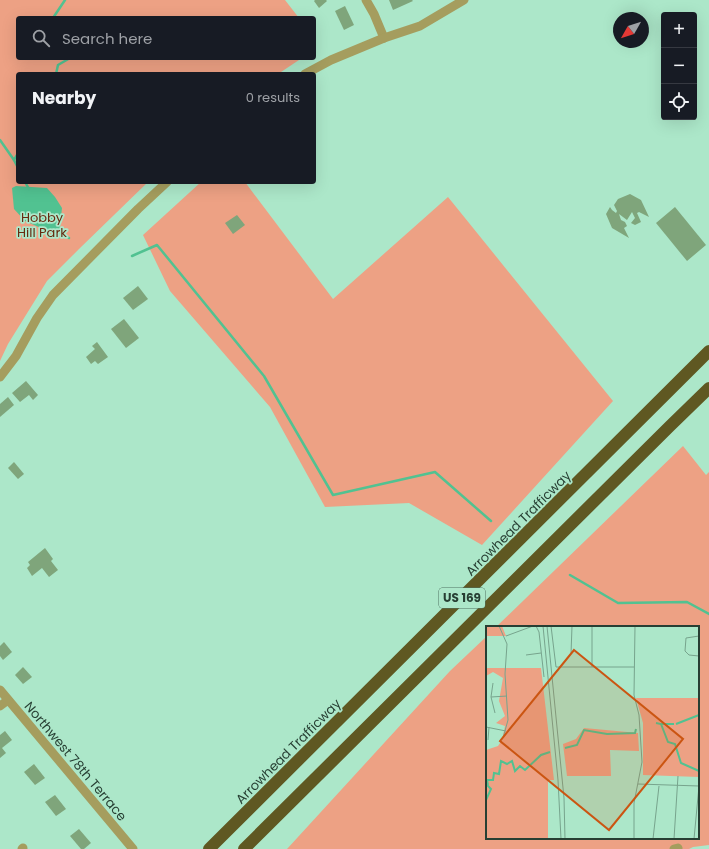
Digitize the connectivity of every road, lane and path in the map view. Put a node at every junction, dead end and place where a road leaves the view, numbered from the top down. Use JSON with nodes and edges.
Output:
{"nodes":[{"id":1,"x":366,"y":0,"type":"edge"},
{"id":2,"x":464,"y":0,"type":"edge"},
{"id":3,"x":384,"y":38,"type":"junction"},
{"id":4,"x":309,"y":72,"type":"edge"},
{"id":5,"x":165,"y":184,"type":"edge"},
{"id":6,"x":709,"y":351,"type":"edge"},
{"id":7,"x":0,"y":377,"type":"edge"},
{"id":8,"x":709,"y":388,"type":"edge"},
{"id":9,"x":0,"y":690,"type":"edge"},
{"id":10,"x":8,"y":700,"type":"junction"},
{"id":11,"x":0,"y":706,"type":"edge"},
{"id":12,"x":133,"y":849,"type":"edge"},
{"id":13,"x":209,"y":849,"type":"edge"},
{"id":14,"x":244,"y":849,"type":"edge"}],
"edges":[{"from":1,"to":3,"type":"street"},
{"from":2,"to":3,"type":"street"},
{"from":3,"to":4,"type":"street"},
{"from":5,"to":7,"type":"street"},
{"from":6,"to":13,"type":"highway","name":"Arrowhead Trafficway","number":"US 169"},
{"from":8,"to":14,"type":"highway","number":"US 169"},
{"from":9,"to":10,"type":"street","name":"Northwest 78th Terrace"},
{"from":10,"to":11,"type":"street"},
{"from":10,"to":12,"type":"street","name":"Northwest 78th Terrace"}]}
